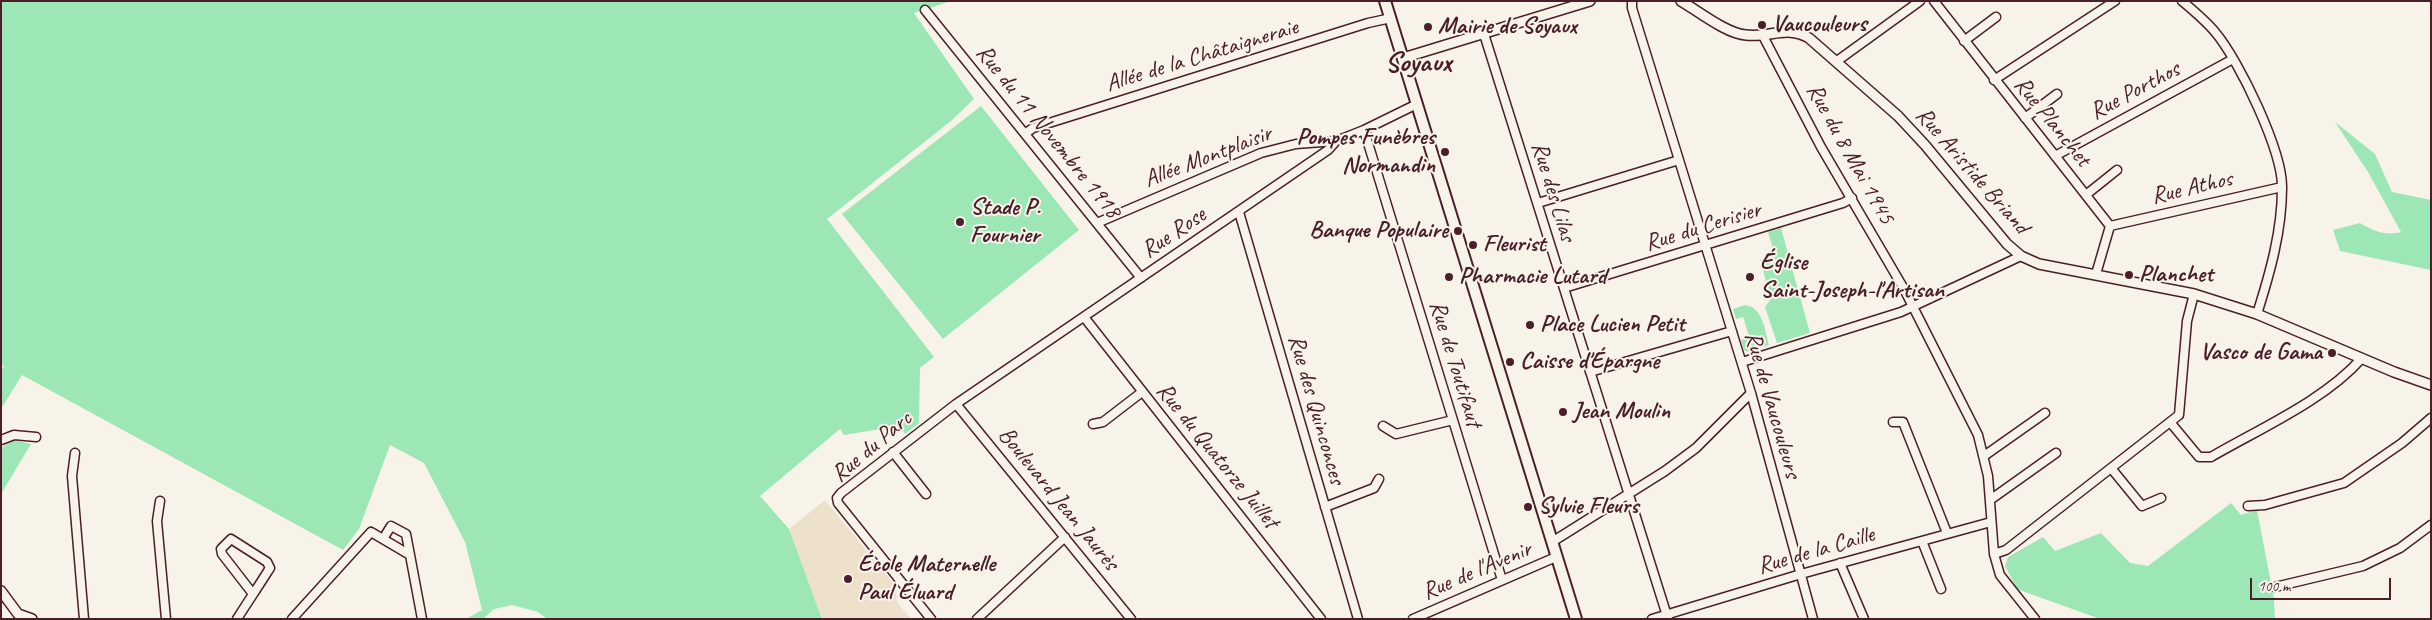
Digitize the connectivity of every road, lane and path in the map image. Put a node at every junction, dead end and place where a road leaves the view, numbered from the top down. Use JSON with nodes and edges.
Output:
{"nodes":[{"id":1,"x":1385,"y":1,"type":"edge"},
{"id":2,"x":1590,"y":1,"type":"edge"},
{"id":3,"x":1632,"y":1,"type":"edge"},
{"id":4,"x":1681,"y":1,"type":"edge"},
{"id":5,"x":1920,"y":1,"type":"edge"},
{"id":6,"x":1934,"y":1,"type":"edge"},
{"id":7,"x":2115,"y":1,"type":"edge"},
{"id":8,"x":2182,"y":1,"type":"edge"},
{"id":9,"x":925,"y":10,"type":"dead end"},
{"id":10,"x":1996,"y":17,"type":"dead end"},
{"id":11,"x":1391,"y":18,"type":"junction"},
{"id":12,"x":1484,"y":34,"type":"junction"},
{"id":13,"x":1762,"y":34,"type":"junction"},
{"id":14,"x":1964,"y":42,"type":"junction"},
{"id":15,"x":1403,"y":58,"type":"junction"},
{"id":16,"x":2233,"y":59,"type":"junction"},
{"id":17,"x":1837,"y":61,"type":"junction"},
{"id":18,"x":1994,"y":80,"type":"junction"},
{"id":19,"x":2057,"y":94,"type":"dead end"},
{"id":20,"x":1418,"y":104,"type":"junction"},
{"id":21,"x":2025,"y":118,"type":"junction"},
{"id":22,"x":1364,"y":130,"type":"junction"},
{"id":23,"x":1026,"y":133,"type":"junction"},
{"id":24,"x":1336,"y":141,"type":"junction"},
{"id":25,"x":2055,"y":156,"type":"junction"},
{"id":26,"x":1679,"y":160,"type":"junction"},
{"id":27,"x":2117,"y":170,"type":"dead end"},
{"id":28,"x":2282,"y":187,"type":"junction"},
{"id":29,"x":2087,"y":194,"type":"junction"},
{"id":30,"x":1852,"y":198,"type":"junction"},
{"id":31,"x":1538,"y":203,"type":"junction"},
{"id":32,"x":1239,"y":212,"type":"junction"},
{"id":33,"x":1098,"y":223,"type":"junction"},
{"id":34,"x":2110,"y":226,"type":"junction"},
{"id":35,"x":1706,"y":246,"type":"junction"},
{"id":36,"x":2020,"y":256,"type":"junction"},
{"id":37,"x":2096,"y":274,"type":"junction"},
{"id":38,"x":1141,"y":278,"type":"junction"},
{"id":39,"x":1564,"y":288,"type":"junction"},
{"id":40,"x":2194,"y":294,"type":"junction"},
{"id":41,"x":1913,"y":307,"type":"junction"},
{"id":42,"x":2257,"y":314,"type":"junction"},
{"id":43,"x":1084,"y":317,"type":"junction"},
{"id":44,"x":1732,"y":331,"type":"junction"},
{"id":45,"x":2361,"y":359,"type":"junction"},
{"id":46,"x":1742,"y":362,"type":"junction"},
{"id":47,"x":1590,"y":372,"type":"junction"},
{"id":48,"x":2431,"y":385,"type":"edge"},
{"id":49,"x":1142,"y":392,"type":"junction"},
{"id":50,"x":1751,"y":393,"type":"junction"},
{"id":51,"x":956,"y":404,"type":"junction"},
{"id":52,"x":2045,"y":413,"type":"dead end"},
{"id":53,"x":2431,"y":418,"type":"edge"},
{"id":54,"x":1453,"y":420,"type":"junction"},
{"id":55,"x":1893,"y":422,"type":"dead end"},
{"id":56,"x":2170,"y":422,"type":"junction"},
{"id":57,"x":1093,"y":424,"type":"dead end"},
{"id":58,"x":1383,"y":426,"type":"dead end"},
{"id":59,"x":36,"y":437,"type":"dead end"},
{"id":60,"x":1,"y":440,"type":"edge"},
{"id":61,"x":893,"y":452,"type":"junction"},
{"id":62,"x":2056,"y":452,"type":"dead end"},
{"id":63,"x":75,"y":453,"type":"dead end"},
{"id":64,"x":1984,"y":456,"type":"junction"},
{"id":65,"x":2111,"y":468,"type":"junction"},
{"id":66,"x":1379,"y":478,"type":"dead end"},
{"id":67,"x":1630,"y":493,"type":"junction"},
{"id":68,"x":926,"y":494,"type":"dead end"},
{"id":69,"x":2161,"y":498,"type":"dead end"},
{"id":70,"x":1990,"y":500,"type":"junction"},
{"id":71,"x":160,"y":501,"type":"dead end"},
{"id":72,"x":2248,"y":506,"type":"dead end"},
{"id":73,"x":1325,"y":507,"type":"junction"},
{"id":74,"x":1991,"y":522,"type":"junction"},
{"id":75,"x":2431,"y":524,"type":"edge"},
{"id":76,"x":1947,"y":533,"type":"junction"},
{"id":77,"x":1065,"y":537,"type":"junction"},
{"id":78,"x":383,"y":539,"type":"junction"},
{"id":79,"x":1922,"y":541,"type":"junction"},
{"id":80,"x":1552,"y":542,"type":"junction"},
{"id":81,"x":1994,"y":554,"type":"junction"},
{"id":82,"x":410,"y":555,"type":"junction"},
{"id":83,"x":1556,"y":557,"type":"junction"},
{"id":84,"x":1840,"y":563,"type":"junction"},
{"id":85,"x":1801,"y":574,"type":"junction"},
{"id":86,"x":1502,"y":580,"type":"junction"},
{"id":87,"x":2275,"y":587,"type":"dead end"},
{"id":88,"x":1941,"y":589,"type":"dead end"},
{"id":89,"x":1,"y":591,"type":"edge"},
{"id":90,"x":253,"y":594,"type":"junction"},
{"id":91,"x":1667,"y":617,"type":"edge"},
{"id":92,"x":26,"y":618,"type":"edge"},
{"id":93,"x":84,"y":619,"type":"edge"},
{"id":94,"x":166,"y":619,"type":"edge"},
{"id":95,"x":237,"y":619,"type":"edge"},
{"id":96,"x":292,"y":619,"type":"edge"},
{"id":97,"x":422,"y":619,"type":"edge"},
{"id":98,"x":931,"y":619,"type":"edge"},
{"id":99,"x":976,"y":619,"type":"edge"},
{"id":100,"x":1131,"y":619,"type":"edge"},
{"id":101,"x":1322,"y":619,"type":"edge"},
{"id":102,"x":1358,"y":619,"type":"edge"},
{"id":103,"x":1413,"y":619,"type":"edge"},
{"id":104,"x":1576,"y":619,"type":"edge"},
{"id":105,"x":1652,"y":619,"type":"edge"},
{"id":106,"x":1813,"y":619,"type":"edge"},
{"id":107,"x":1864,"y":619,"type":"edge"},
{"id":108,"x":2035,"y":619,"type":"edge"}],
"edges":[{"from":1,"to":11,"type":"main road"},
{"from":2,"to":12,"type":"street"},
{"from":3,"to":26,"type":"street","name":"Rue de Vaucouleurs"},
{"from":4,"to":13,"type":"street","name":"Rue Aristide Briand"},
{"from":5,"to":17,"type":"street"},
{"from":6,"to":14,"type":"street","name":"Rue Planchet"},
{"from":7,"to":18,"type":"street"},
{"from":8,"to":16,"type":"street"},
{"from":9,"to":23,"type":"street","name":"Rue du 11 Novembre 1918"},
{"from":10,"to":14,"type":"street"},
{"from":11,"to":15,"type":"main road"},
{"from":11,"to":23,"type":"street","name":"Allée de la Châtaigneraie"},
{"from":12,"to":15,"type":"street"},
{"from":12,"to":31,"type":"street","name":"Rue des Lilas"},
{"from":13,"to":17,"type":"street","name":"Rue Aristide Briand"},
{"from":13,"to":30,"type":"street","name":"Rue du 8 Mai 1945"},
{"from":14,"to":18,"type":"street","name":"Rue Planchet"},
{"from":15,"to":20,"type":"main road"},
{"from":16,"to":25,"type":"street","name":"Rue Porthos"},
{"from":16,"to":28,"type":"street"},
{"from":17,"to":36,"type":"street","name":"Rue Aristide Briand"},
{"from":18,"to":21,"type":"street","name":"Rue Planchet"},
{"from":19,"to":21,"type":"street"},
{"from":20,"to":22,"type":"street","name":"Rue Rose"},
{"from":20,"to":80,"type":"main road"},
{"from":21,"to":25,"type":"street","name":"Rue Planchet"},
{"from":22,"to":24,"type":"street","name":"Rue Rose"},
{"from":22,"to":54,"type":"street","name":"Rue de Toutifaut"},
{"from":23,"to":33,"type":"street","name":"Rue du 11 Novembre 1918"},
{"from":24,"to":32,"type":"street","name":"Rue Rose"},
{"from":24,"to":33,"type":"street","name":"Allée Montplaisir"},
{"from":25,"to":29,"type":"street","name":"Rue Planchet"},
{"from":26,"to":31,"type":"street"},
{"from":26,"to":35,"type":"street","name":"Rue de Vaucouleurs"},
{"from":27,"to":29,"type":"street"},
{"from":28,"to":34,"type":"street","name":"Rue Athos"},
{"from":28,"to":42,"type":"street"},
{"from":29,"to":34,"type":"street","name":"Rue Planchet"},
{"from":30,"to":35,"type":"street","name":"Rue du Cerisier"},
{"from":30,"to":41,"type":"street","name":"Rue du 8 Mai 1945"},
{"from":31,"to":39,"type":"street","name":"Rue des Lilas"},
{"from":32,"to":38,"type":"street","name":"Rue Rose"},
{"from":32,"to":73,"type":"street","name":"Rue des Quinconces"},
{"from":33,"to":38,"type":"street","name":"Rue du 11 Novembre 1918"},
{"from":34,"to":37,"type":"street"},
{"from":35,"to":39,"type":"street","name":"Rue du Cerisier"},
{"from":35,"to":44,"type":"street","name":"Rue de Vaucouleurs"},
{"from":36,"to":37,"type":"street","name":"Rue Aristide Briand"},
{"from":36,"to":41,"type":"street"},
{"from":37,"to":40,"type":"street","name":"Rue Aristide Briand"},
{"from":38,"to":43,"type":"street","name":"Rue Rose"},
{"from":39,"to":47,"type":"street","name":"Rue des Lilas"},
{"from":40,"to":42,"type":"street","name":"Rue Aristide Briand"},
{"from":40,"to":56,"type":"street"},
{"from":41,"to":46,"type":"street"},
{"from":41,"to":64,"type":"street","name":"Rue du 8 Mai 1945"},
{"from":42,"to":45,"type":"street","name":"Rue Aristide Briand"},
{"from":43,"to":49,"type":"street","name":"Rue du Quatorze Juillet"},
{"from":43,"to":51,"type":"street","name":"Rue Rose"},
{"from":44,"to":46,"type":"street","name":"Rue de Vaucouleurs"},
{"from":44,"to":47,"type":"street"},
{"from":45,"to":48,"type":"street","name":"Rue Aristide Briand"},
{"from":45,"to":56,"type":"street"},
{"from":46,"to":50,"type":"street","name":"Rue de Vaucouleurs"},
{"from":47,"to":67,"type":"street","name":"Rue des Lilas"},
{"from":49,"to":57,"type":"street"},
{"from":49,"to":101,"type":"street","name":"Rue du Quatorze Juillet"},
{"from":50,"to":67,"type":"street"},
{"from":50,"to":85,"type":"street","name":"Rue de Vaucouleurs"},
{"from":51,"to":61,"type":"street","name":"Rue du Parc"},
{"from":51,"to":77,"type":"street","name":"Boulevard Jean Jaurès"},
{"from":52,"to":64,"type":"street"},
{"from":53,"to":72,"type":"street"},
{"from":54,"to":58,"type":"street"},
{"from":54,"to":86,"type":"street","name":"Rue de Toutifaut"},
{"from":55,"to":76,"type":"street"},
{"from":56,"to":65,"type":"street"},
{"from":59,"to":60,"type":"street"},
{"from":61,"to":68,"type":"street"},
{"from":61,"to":98,"type":"street","name":"Rue du Parc"},
{"from":62,"to":70,"type":"street"},
{"from":63,"to":93,"type":"street"},
{"from":64,"to":70,"type":"street","name":"Rue du 8 Mai 1945"},
{"from":65,"to":69,"type":"street"},
{"from":65,"to":81,"type":"street"},
{"from":66,"to":73,"type":"street"},
{"from":67,"to":80,"type":"street"},
{"from":67,"to":91,"type":"street","name":"Rue des Lilas"},
{"from":70,"to":74,"type":"street","name":"Rue du 8 Mai 1945"},
{"from":71,"to":94,"type":"street"},
{"from":73,"to":102,"type":"street","name":"Rue des Quinconces"},
{"from":74,"to":76,"type":"street","name":"Rue de la Caille"},
{"from":74,"to":81,"type":"street","name":"Rue du 8 Mai 1945"},
{"from":75,"to":87,"type":"street"},
{"from":76,"to":79,"type":"street","name":"Rue de la Caille"},
{"from":77,"to":99,"type":"street"},
{"from":77,"to":100,"type":"street","name":"Boulevard Jean Jaurès"},
{"from":78,"to":82,"type":"street"},
{"from":78,"to":82,"type":"street"},
{"from":78,"to":96,"type":"street"},
{"from":79,"to":84,"type":"street","name":"Rue de la Caille"},
{"from":79,"to":88,"type":"street"},
{"from":80,"to":83,"type":"main road"},
{"from":81,"to":108,"type":"street","name":"Rue du 8 Mai 1945"},
{"from":82,"to":97,"type":"street"},
{"from":83,"to":86,"type":"street","name":"Rue de l'Avenir"},
{"from":83,"to":104,"type":"main road"},
{"from":84,"to":85,"type":"street","name":"Rue de la Caille"},
{"from":84,"to":107,"type":"street"},
{"from":85,"to":91,"type":"street","name":"Rue de la Caille"},
{"from":85,"to":106,"type":"street","name":"Rue de Vaucouleurs"},
{"from":86,"to":103,"type":"street","name":"Rue de l'Avenir"},
{"from":89,"to":92,"type":"street"},
{"from":90,"to":90,"type":"street"},
{"from":90,"to":95,"type":"street"},
{"from":91,"to":105,"type":"street","name":"Rue de la Caille"}]}
